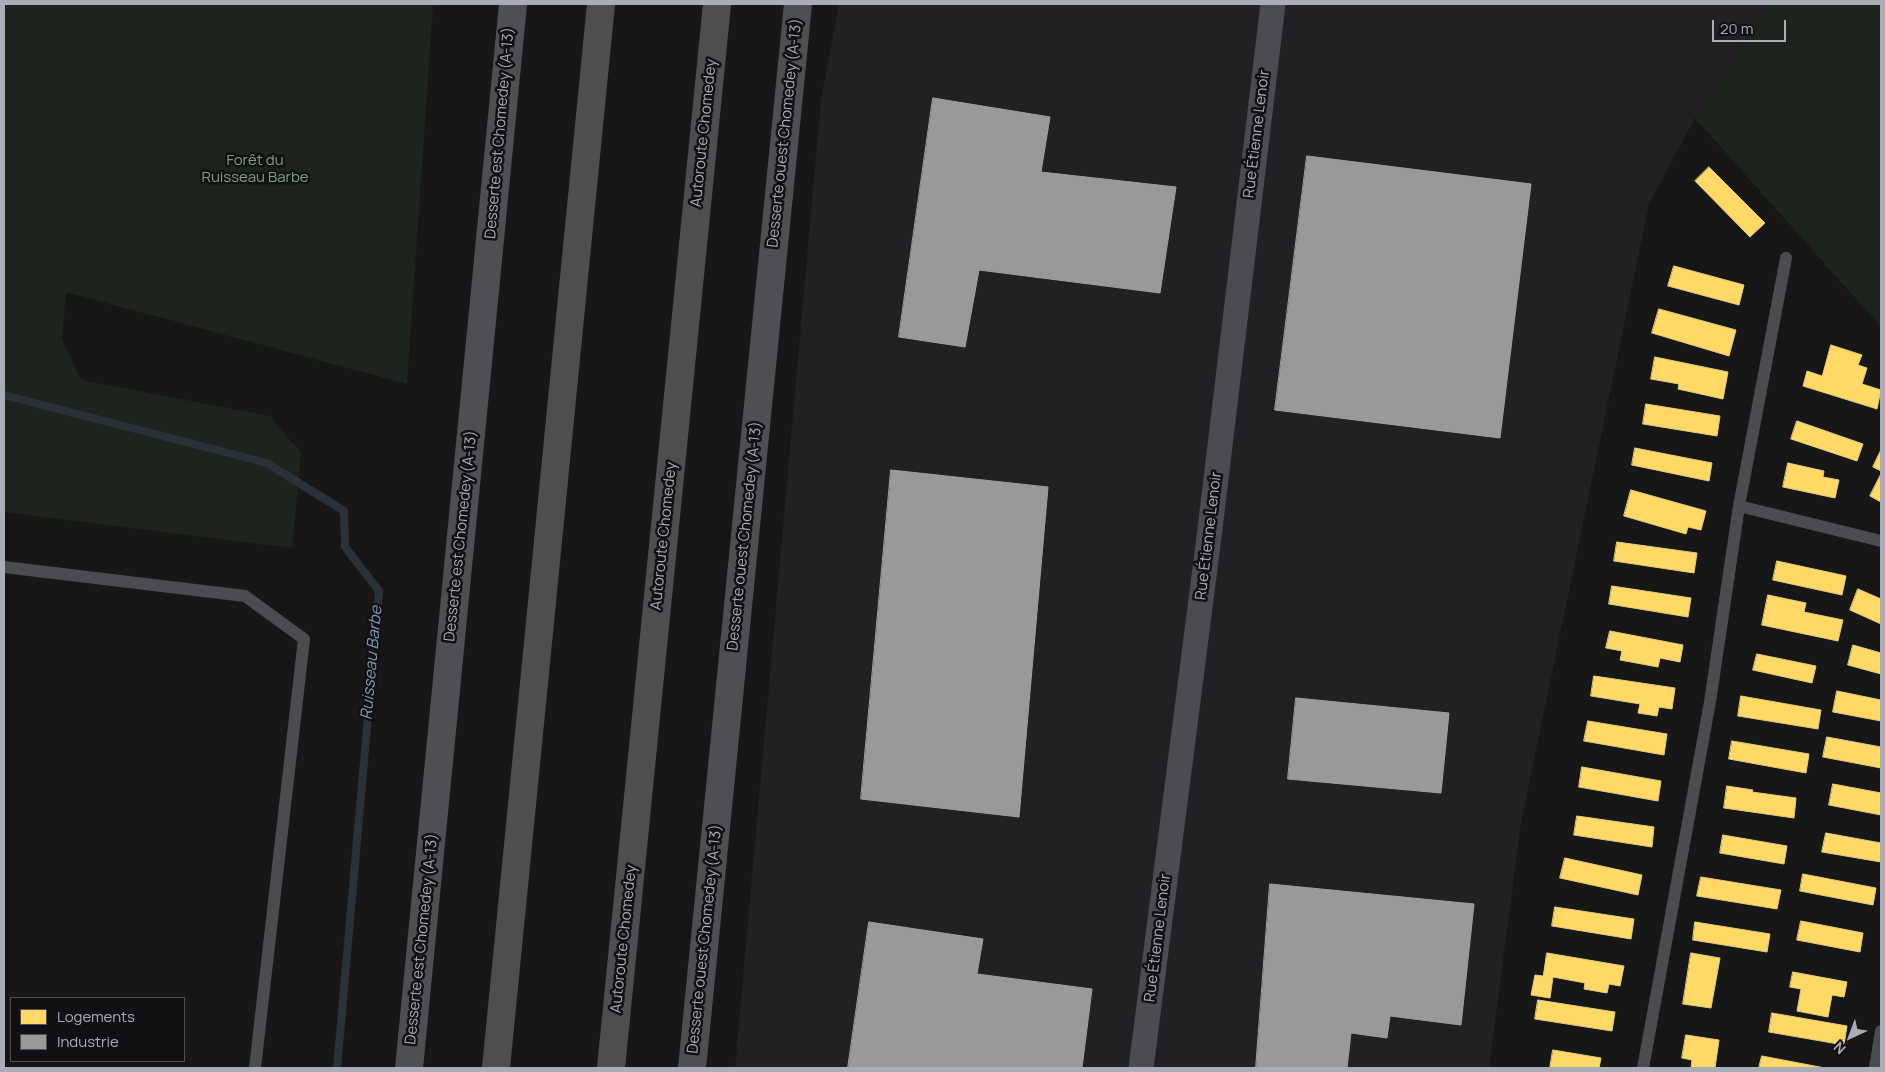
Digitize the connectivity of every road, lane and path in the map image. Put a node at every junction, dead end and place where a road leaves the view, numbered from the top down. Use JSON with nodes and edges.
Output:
{"nodes":[{"id":1,"x":601,"y":4,"type":"edge"},
{"id":2,"x":716,"y":4,"type":"edge"},
{"id":3,"x":798,"y":4,"type":"edge"},
{"id":4,"x":1273,"y":4,"type":"edge"},
{"id":5,"x":511,"y":9,"type":"edge"},
{"id":6,"x":1786,"y":258,"type":"dead end"},
{"id":7,"x":1740,"y":506,"type":"junction"},
{"id":8,"x":1881,"y":541,"type":"edge"},
{"id":9,"x":4,"y":567,"type":"edge"},
{"id":10,"x":1881,"y":1031,"type":"edge"},
{"id":11,"x":255,"y":1068,"type":"edge"},
{"id":12,"x":409,"y":1068,"type":"edge"},
{"id":13,"x":496,"y":1068,"type":"edge"},
{"id":14,"x":611,"y":1068,"type":"edge"},
{"id":15,"x":692,"y":1068,"type":"edge"},
{"id":16,"x":1141,"y":1068,"type":"edge"},
{"id":17,"x":1644,"y":1068,"type":"edge"},
{"id":18,"x":1875,"y":1068,"type":"edge"}],
"edges":[{"from":1,"to":13,"type":"highway"},
{"from":2,"to":14,"type":"highway","name":"Autoroute Chomedey"},
{"from":3,"to":15,"type":"main road","name":"Desserte ouest Chomedey (A-13)"},
{"from":4,"to":16,"type":"street","name":"Rue Étienne Lenoir"},
{"from":5,"to":12,"type":"main road","name":"Desserte est Chomedey (A-13)"},
{"from":6,"to":7,"type":"lane"},
{"from":7,"to":8,"type":"lane"},
{"from":7,"to":17,"type":"lane"},
{"from":9,"to":11,"type":"lane"},
{"from":10,"to":18,"type":"lane"}]}
